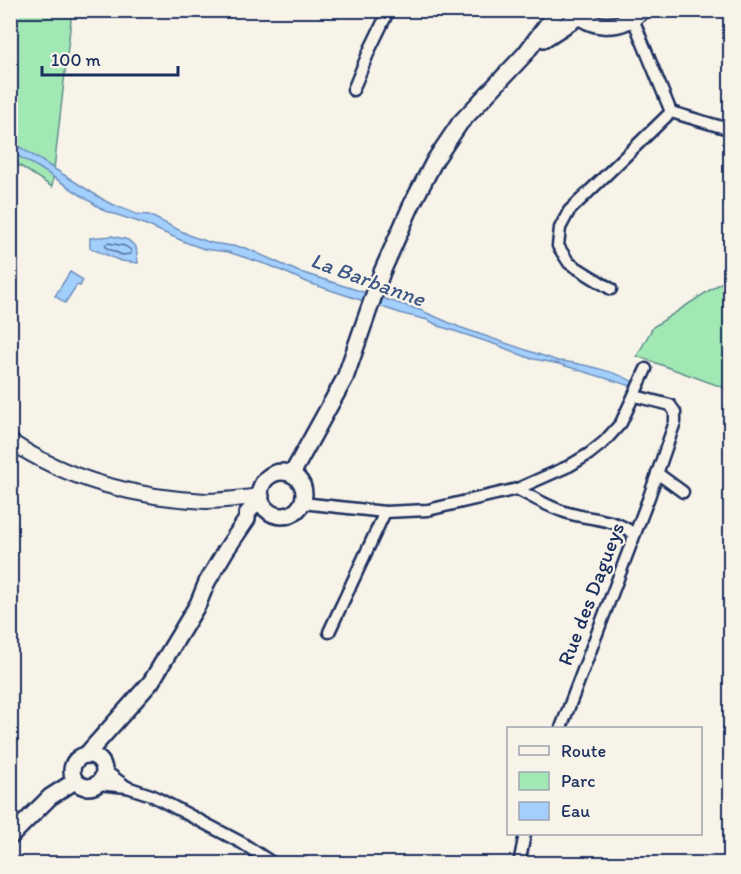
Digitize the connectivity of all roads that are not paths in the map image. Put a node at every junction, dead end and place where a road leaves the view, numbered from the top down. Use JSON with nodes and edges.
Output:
{"nodes":[{"id":1,"x":389,"y":10,"type":"edge"},
{"id":2,"x":558,"y":10,"type":"edge"},
{"id":3,"x":575,"y":14,"type":"edge"},
{"id":4,"x":638,"y":15,"type":"edge"},
{"id":5,"x":525,"y":54,"type":"junction"},
{"id":6,"x":353,"y":90,"type":"dead end"},
{"id":7,"x":671,"y":112,"type":"junction"},
{"id":8,"x":726,"y":128,"type":"dead end"},
{"id":9,"x":611,"y":289,"type":"dead end"},
{"id":10,"x":646,"y":369,"type":"dead end"},
{"id":11,"x":635,"y":396,"type":"junction"},
{"id":12,"x":10,"y":441,"type":"edge"},
{"id":13,"x":657,"y":473,"type":"junction"},
{"id":14,"x":292,"y":474,"type":"junction"},
{"id":15,"x":517,"y":489,"type":"junction"},
{"id":16,"x":683,"y":492,"type":"dead end"},
{"id":17,"x":261,"y":496,"type":"junction"},
{"id":18,"x":238,"y":499,"type":"junction"},
{"id":19,"x":302,"y":503,"type":"junction"},
{"id":20,"x":269,"y":511,"type":"junction"},
{"id":21,"x":385,"y":512,"type":"junction"},
{"id":22,"x":247,"y":517,"type":"junction"},
{"id":23,"x":634,"y":534,"type":"junction"},
{"id":24,"x":329,"y":632,"type":"dead end"},
{"id":25,"x":562,"y":727,"type":"edge"},
{"id":26,"x":112,"y":728,"type":"junction"},
{"id":27,"x":87,"y":754,"type":"junction"},
{"id":28,"x":101,"y":772,"type":"junction"},
{"id":29,"x":75,"y":781,"type":"junction"},
{"id":30,"x":525,"y":835,"type":"edge"},
{"id":31,"x":10,"y":837,"type":"edge"},
{"id":32,"x":274,"y":864,"type":"edge"},
{"id":33,"x":519,"y":864,"type":"edge"}],
"edges":[{"from":1,"to":6,"type":"street"},
{"from":2,"to":5,"type":"main road"},
{"from":3,"to":4,"type":"main road"},
{"from":3,"to":5,"type":"main road"},
{"from":4,"to":7,"type":"street"},
{"from":5,"to":14,"type":"main road"},
{"from":7,"to":8,"type":"street"},
{"from":7,"to":9,"type":"street"},
{"from":10,"to":11,"type":"street"},
{"from":11,"to":13,"type":"street","name":"Rue des Dagueys"},
{"from":11,"to":15,"type":"street"},
{"from":12,"to":18,"type":"street"},
{"from":13,"to":16,"type":"street"},
{"from":13,"to":23,"type":"street","name":"Rue des Dagueys"},
{"from":14,"to":17,"type":"main road"},
{"from":14,"to":19,"type":"main road"},
{"from":15,"to":21,"type":"street"},
{"from":15,"to":23,"type":"street"},
{"from":17,"to":18,"type":"street"},
{"from":17,"to":20,"type":"main road"},
{"from":17,"to":22,"type":"main road"},
{"from":18,"to":22,"type":"street"},
{"from":19,"to":20,"type":"main road"},
{"from":19,"to":21,"type":"street"},
{"from":20,"to":22,"type":"main road"},
{"from":21,"to":24,"type":"street"},
{"from":22,"to":26,"type":"main road"},
{"from":23,"to":25,"type":"street","name":"Rue des Dagueys"},
{"from":26,"to":27,"type":"main road"},
{"from":26,"to":28,"type":"main road"},
{"from":27,"to":28,"type":"main road"},
{"from":27,"to":29,"type":"main road"},
{"from":28,"to":29,"type":"main road"},
{"from":28,"to":32,"type":"street"},
{"from":29,"to":31,"type":"main road"},
{"from":30,"to":33,"type":"street"}]}
